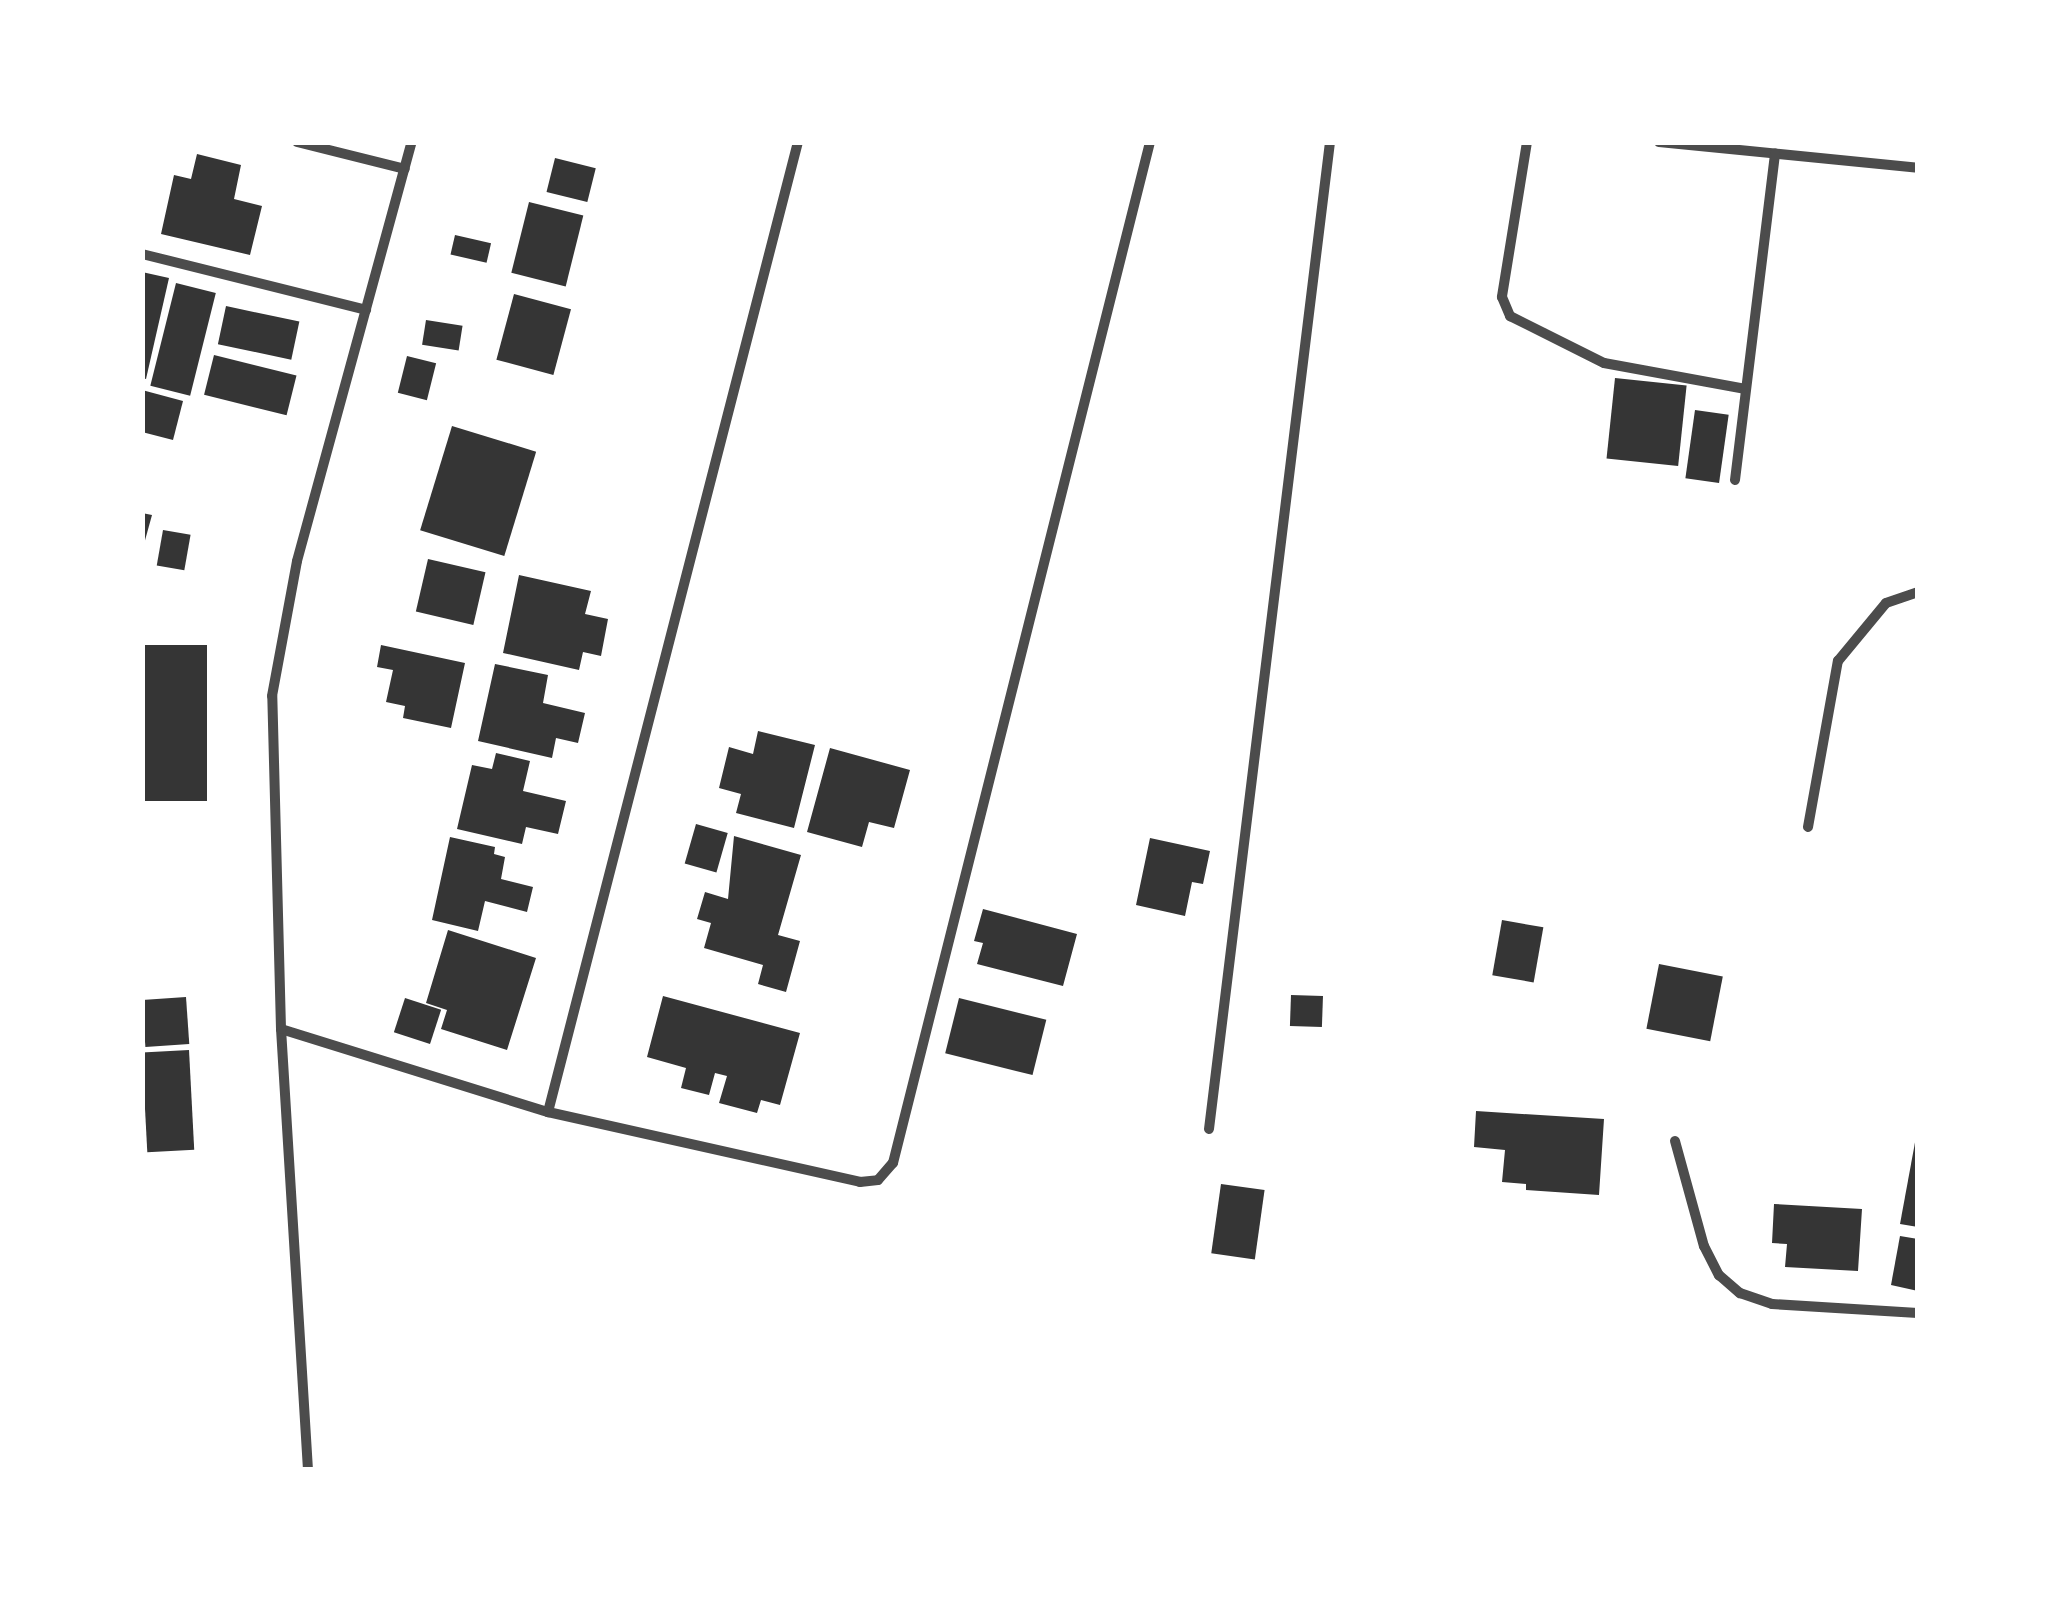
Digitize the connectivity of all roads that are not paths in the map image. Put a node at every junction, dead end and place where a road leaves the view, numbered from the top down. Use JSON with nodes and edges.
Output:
{"nodes":[{"id":1,"x":297,"y":142,"type":"edge"},
{"id":2,"x":412,"y":142,"type":"edge"},
{"id":3,"x":798,"y":142,"type":"edge"},
{"id":4,"x":1150,"y":142,"type":"edge"},
{"id":5,"x":1330,"y":142,"type":"edge"},
{"id":6,"x":1527,"y":142,"type":"edge"},
{"id":7,"x":1660,"y":142,"type":"edge"},
{"id":8,"x":1775,"y":153,"type":"junction"},
{"id":9,"x":1918,"y":168,"type":"edge"},
{"id":10,"x":404,"y":169,"type":"junction"},
{"id":11,"x":142,"y":254,"type":"edge"},
{"id":12,"x":366,"y":310,"type":"junction"},
{"id":13,"x":1746,"y":389,"type":"junction"},
{"id":14,"x":1735,"y":480,"type":"dead end"},
{"id":15,"x":1918,"y":592,"type":"edge"},
{"id":16,"x":1808,"y":826,"type":"dead end"},
{"id":17,"x":281,"y":1030,"type":"junction"},
{"id":18,"x":548,"y":1112,"type":"junction"},
{"id":19,"x":1208,"y":1130,"type":"dead end"},
{"id":20,"x":1675,"y":1141,"type":"dead end"},
{"id":21,"x":1918,"y":1313,"type":"edge"},
{"id":22,"x":308,"y":1470,"type":"edge"}],
"edges":[{"from":1,"to":10,"type":"street"},
{"from":2,"to":10,"type":"street"},
{"from":3,"to":18,"type":"street"},
{"from":4,"to":18,"type":"street"},
{"from":5,"to":19,"type":"street"},
{"from":6,"to":13,"type":"street"},
{"from":7,"to":8,"type":"street"},
{"from":8,"to":9,"type":"street"},
{"from":8,"to":13,"type":"street"},
{"from":10,"to":12,"type":"street"},
{"from":11,"to":12,"type":"street"},
{"from":12,"to":17,"type":"street"},
{"from":13,"to":14,"type":"street"},
{"from":15,"to":16,"type":"street"},
{"from":17,"to":18,"type":"street"},
{"from":17,"to":22,"type":"street"},
{"from":20,"to":21,"type":"street"}]}
